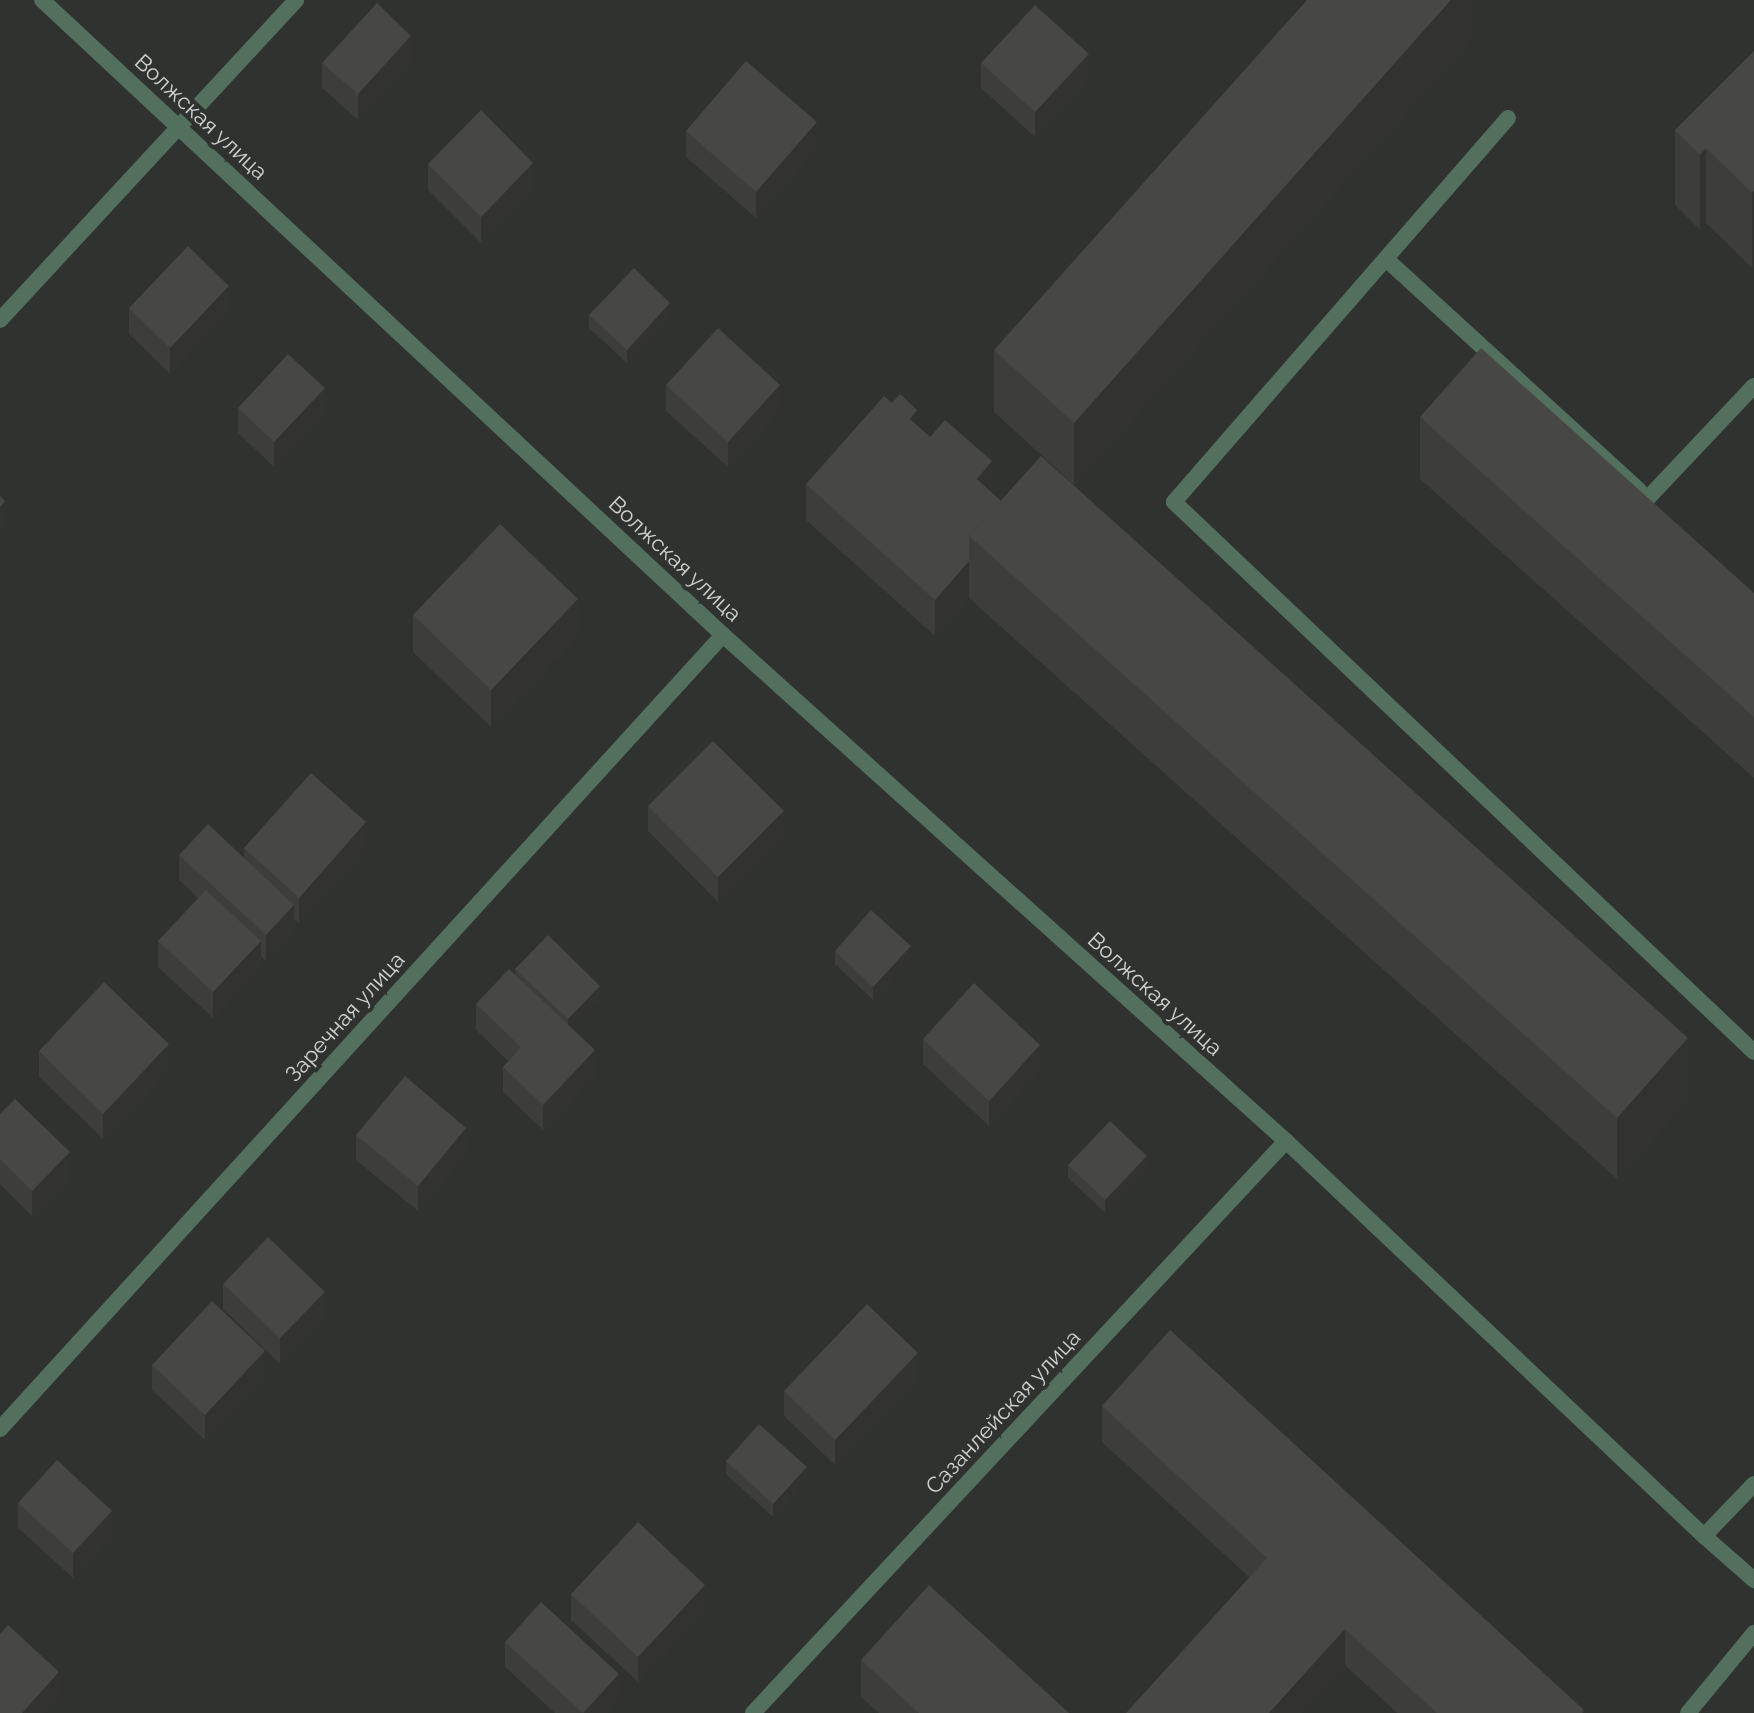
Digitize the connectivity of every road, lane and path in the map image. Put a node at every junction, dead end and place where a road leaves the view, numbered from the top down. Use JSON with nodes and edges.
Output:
{"nodes":[{"id":1,"x":42,"y":0,"type":"edge"},
{"id":2,"x":296,"y":0,"type":"edge"},
{"id":3,"x":1508,"y":118,"type":"dead end"},
{"id":4,"x":181,"y":128,"type":"junction"},
{"id":5,"x":1386,"y":259,"type":"junction"},
{"id":6,"x":0,"y":320,"type":"edge"},
{"id":7,"x":1754,"y":386,"type":"edge"},
{"id":8,"x":723,"y":635,"type":"junction"},
{"id":9,"x":1754,"y":1052,"type":"edge"},
{"id":10,"x":1286,"y":1141,"type":"junction"},
{"id":11,"x":0,"y":1429,"type":"edge"},
{"id":12,"x":1754,"y":1484,"type":"edge"},
{"id":13,"x":1704,"y":1536,"type":"junction"},
{"id":14,"x":1754,"y":1580,"type":"edge"},
{"id":15,"x":1754,"y":1633,"type":"edge"},
{"id":16,"x":753,"y":1713,"type":"edge"},
{"id":17,"x":1688,"y":1713,"type":"edge"}],
"edges":[{"from":1,"to":4,"type":"street","name":"Волжская улица"},
{"from":2,"to":4,"type":"street"},
{"from":3,"to":5,"type":"street"},
{"from":4,"to":6,"type":"street"},
{"from":4,"to":8,"type":"street","name":"Волжская улица"},
{"from":5,"to":7,"type":"street"},
{"from":5,"to":9,"type":"street"},
{"from":8,"to":10,"type":"street","name":"Волжская улица"},
{"from":8,"to":11,"type":"street","name":"Заречная улица"},
{"from":10,"to":13,"type":"street","name":"Волжская улица"},
{"from":10,"to":16,"type":"street","name":"Сазанлейская улица"},
{"from":12,"to":13,"type":"street"},
{"from":13,"to":14,"type":"street","name":"Волжская улица"},
{"from":15,"to":17,"type":"street"}]}
